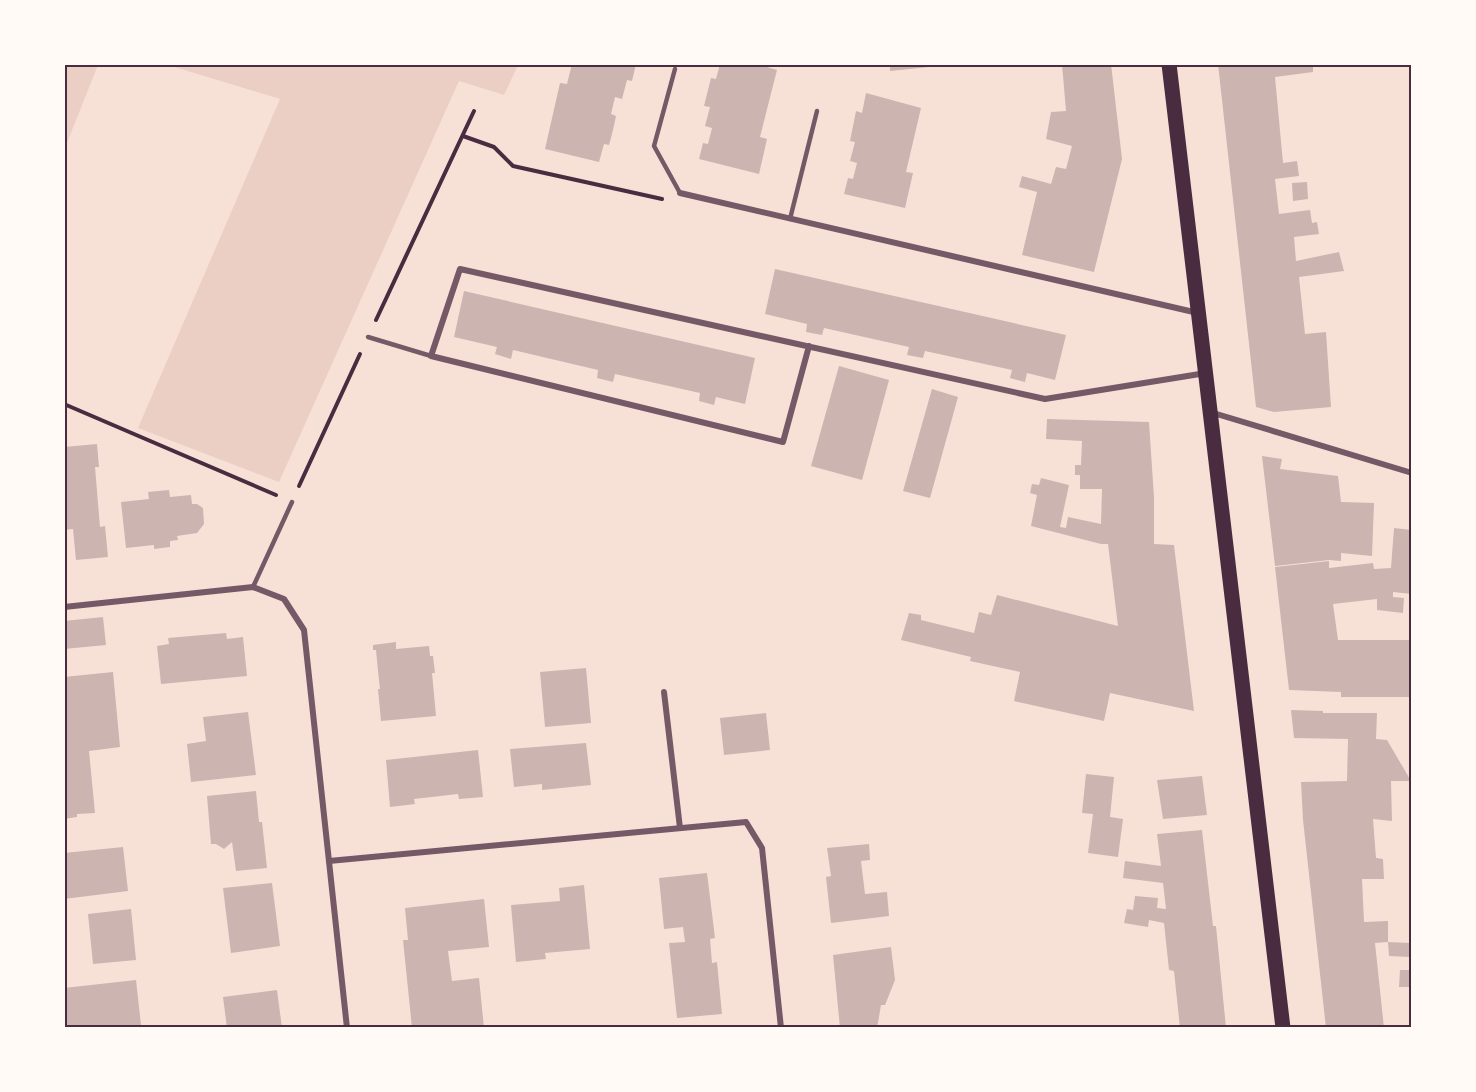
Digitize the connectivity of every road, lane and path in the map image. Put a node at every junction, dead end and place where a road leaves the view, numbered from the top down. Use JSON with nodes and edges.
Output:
{"nodes":[{"id":1,"x":1169,"y":64,"type":"edge"},
{"id":2,"x":675,"y":69,"type":"dead end"},
{"id":3,"x":474,"y":111,"type":"dead end"},
{"id":4,"x":817,"y":111,"type":"dead end"},
{"id":5,"x":680,"y":193,"type":"junction"},
{"id":6,"x":790,"y":219,"type":"junction"},
{"id":7,"x":1198,"y":313,"type":"junction"},
{"id":8,"x":368,"y":337,"type":"dead end"},
{"id":9,"x":809,"y":346,"type":"junction"},
{"id":10,"x":431,"y":356,"type":"junction"},
{"id":11,"x":1206,"y":373,"type":"junction"},
{"id":12,"x":64,"y":404,"type":"edge"},
{"id":13,"x":1209,"y":412,"type":"junction"},
{"id":14,"x":1412,"y":472,"type":"edge"},
{"id":15,"x":292,"y":502,"type":"joint"},
{"id":16,"x":253,"y":587,"type":"junction"},
{"id":17,"x":64,"y":607,"type":"edge"},
{"id":18,"x":664,"y":692,"type":"dead end"},
{"id":19,"x":680,"y":828,"type":"junction"},
{"id":20,"x":329,"y":861,"type":"junction"},
{"id":21,"x":347,"y":1028,"type":"edge"},
{"id":22,"x":781,"y":1028,"type":"edge"},
{"id":23,"x":1283,"y":1028,"type":"edge"}],
"edges":[{"from":1,"to":7,"type":"main road"},
{"from":2,"to":5,"type":"lane"},
{"from":3,"to":5,"type":"path"},
{"from":4,"to":6,"type":"lane"},
{"from":5,"to":6,"type":"street"},
{"from":6,"to":7,"type":"street"},
{"from":7,"to":11,"type":"main road"},
{"from":8,"to":10,"type":"lane"},
{"from":9,"to":10,"type":"street"},
{"from":9,"to":10,"type":"street"},
{"from":9,"to":11,"type":"street"},
{"from":11,"to":13,"type":"main road"},
{"from":12,"to":15,"type":"path"},
{"from":13,"to":14,"type":"street"},
{"from":13,"to":23,"type":"main road"},
{"from":15,"to":16,"type":"lane"},
{"from":16,"to":17,"type":"street"},
{"from":16,"to":20,"type":"street"},
{"from":18,"to":19,"type":"street"},
{"from":19,"to":20,"type":"street"},
{"from":19,"to":22,"type":"street"},
{"from":20,"to":21,"type":"street"}]}
